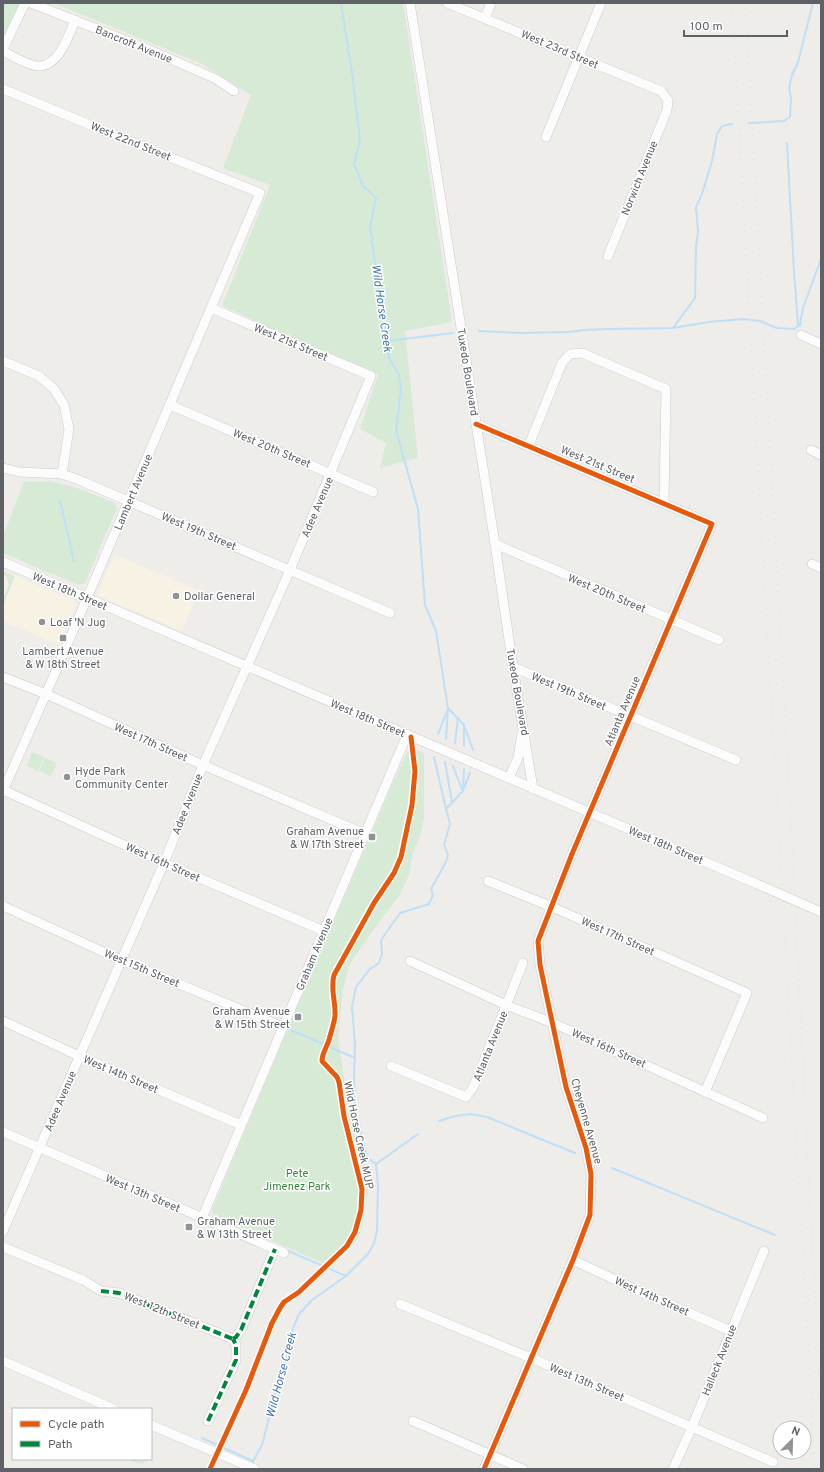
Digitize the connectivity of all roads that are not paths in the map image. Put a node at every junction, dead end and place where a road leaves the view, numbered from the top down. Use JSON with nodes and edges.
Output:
{"nodes":[{"id":1,"x":25,"y":3,"type":"edge"},
{"id":2,"x":32,"y":3,"type":"edge"},
{"id":3,"x":410,"y":3,"type":"edge"},
{"id":4,"x":447,"y":3,"type":"edge"},
{"id":5,"x":491,"y":3,"type":"edge"},
{"id":6,"x":601,"y":3,"type":"edge"},
{"id":7,"x":485,"y":18,"type":"junction"},
{"id":8,"x":75,"y":20,"type":"junction"},
{"id":9,"x":3,"y":50,"type":"edge"},
{"id":10,"x":579,"y":57,"type":"junction"},
{"id":11,"x":3,"y":89,"type":"edge"},
{"id":12,"x":234,"y":91,"type":"dead end"},
{"id":13,"x":668,"y":100,"type":"joint"},
{"id":14,"x":546,"y":137,"type":"dead end"},
{"id":15,"x":260,"y":192,"type":"joint"},
{"id":16,"x":608,"y":256,"type":"dead end"},
{"id":17,"x":211,"y":308,"type":"junction"},
{"id":18,"x":801,"y":335,"type":"dead end"},
{"id":19,"x":821,"y":344,"type":"edge"},
{"id":20,"x":3,"y":360,"type":"edge"},
{"id":21,"x":371,"y":376,"type":"joint"},
{"id":22,"x":170,"y":405,"type":"junction"},
{"id":23,"x":476,"y":424,"type":"junction"},
{"id":24,"x":529,"y":445,"type":"junction"},
{"id":25,"x":812,"y":450,"type":"dead end"},
{"id":26,"x":821,"y":454,"type":"edge"},
{"id":27,"x":3,"y":468,"type":"edge"},
{"id":28,"x":62,"y":474,"type":"junction"},
{"id":29,"x":331,"y":474,"type":"junction"},
{"id":30,"x":373,"y":492,"type":"dead end"},
{"id":31,"x":129,"y":501,"type":"junction"},
{"id":32,"x":664,"y":503,"type":"junction"},
{"id":33,"x":712,"y":524,"type":"joint"},
{"id":34,"x":495,"y":544,"type":"junction"},
{"id":35,"x":3,"y":562,"type":"edge"},
{"id":36,"x":812,"y":564,"type":"dead end"},
{"id":37,"x":821,"y":568,"type":"edge"},
{"id":38,"x":290,"y":570,"type":"junction"},
{"id":39,"x":88,"y":598,"type":"junction"},
{"id":40,"x":390,"y":613,"type":"dead end"},
{"id":41,"x":671,"y":620,"type":"junction"},
{"id":42,"x":719,"y":640,"type":"dead end"},
{"id":43,"x":247,"y":666,"type":"junction"},
{"id":44,"x":513,"y":668,"type":"junction"},
{"id":45,"x":3,"y":676,"type":"edge"},
{"id":46,"x":46,"y":694,"type":"junction"},
{"id":47,"x":630,"y":717,"type":"junction"},
{"id":48,"x":522,"y":727,"type":"junction"},
{"id":49,"x":407,"y":735,"type":"junction"},
{"id":50,"x":736,"y":760,"type":"dead end"},
{"id":51,"x":203,"y":765,"type":"junction"},
{"id":52,"x":509,"y":778,"type":"junction"},
{"id":53,"x":533,"y":789,"type":"junction"},
{"id":54,"x":3,"y":790,"type":"edge"},
{"id":55,"x":590,"y":812,"type":"junction"},
{"id":56,"x":365,"y":834,"type":"junction"},
{"id":57,"x":164,"y":863,"type":"junction"},
{"id":58,"x":488,"y":881,"type":"dead end"},
{"id":59,"x":3,"y":906,"type":"edge"},
{"id":60,"x":552,"y":907,"type":"junction"},
{"id":61,"x":821,"y":912,"type":"edge"},
{"id":62,"x":324,"y":931,"type":"junction"},
{"id":63,"x":121,"y":960,"type":"junction"},
{"id":64,"x":410,"y":961,"type":"dead end"},
{"id":65,"x":523,"y":963,"type":"dead end"},
{"id":66,"x":506,"y":1005,"type":"junction"},
{"id":67,"x":3,"y":1022,"type":"edge"},
{"id":68,"x":553,"y":1023,"type":"junction"},
{"id":69,"x":283,"y":1027,"type":"junction"},
{"id":70,"x":79,"y":1056,"type":"junction"},
{"id":71,"x":391,"y":1066,"type":"dead end"},
{"id":72,"x":705,"y":1092,"type":"junction"},
{"id":73,"x":763,"y":1118,"type":"dead end"},
{"id":74,"x":241,"y":1125,"type":"junction"},
{"id":75,"x":3,"y":1132,"type":"edge"},
{"id":76,"x":40,"y":1148,"type":"junction"},
{"id":77,"x":202,"y":1218,"type":"junction"},
{"id":78,"x":3,"y":1231,"type":"edge"},
{"id":79,"x":3,"y":1247,"type":"edge"},
{"id":80,"x":764,"y":1251,"type":"dead end"},
{"id":81,"x":573,"y":1260,"type":"junction"},
{"id":82,"x":400,"y":1304,"type":"dead end"},
{"id":83,"x":731,"y":1330,"type":"junction"},
{"id":84,"x":233,"y":1339,"type":"junction"},
{"id":85,"x":531,"y":1358,"type":"junction"},
{"id":86,"x":3,"y":1361,"type":"edge"},
{"id":87,"x":112,"y":1408,"type":"edge"},
{"id":88,"x":208,"y":1421,"type":"dead end"},
{"id":89,"x":412,"y":1421,"type":"dead end"},
{"id":90,"x":152,"y":1425,"type":"edge"},
{"id":91,"x":692,"y":1427,"type":"junction"},
{"id":92,"x":490,"y":1454,"type":"junction"},
{"id":93,"x":773,"y":1462,"type":"dead end"},
{"id":94,"x":255,"y":1469,"type":"edge"},
{"id":95,"x":484,"y":1469,"type":"edge"},
{"id":96,"x":523,"y":1469,"type":"edge"},
{"id":97,"x":673,"y":1469,"type":"edge"}],
"edges":[{"from":1,"to":9,"type":"street"},
{"from":2,"to":8,"type":"street","name":"Bancroft Avenue"},
{"from":3,"to":23,"type":"street","name":"Tuxedo Boulevard"},
{"from":4,"to":7,"type":"street","name":"West 23rd Street"},
{"from":5,"to":7,"type":"street"},
{"from":6,"to":10,"type":"street"},
{"from":7,"to":10,"type":"street","name":"West 23rd Street"},
{"from":8,"to":9,"type":"street"},
{"from":8,"to":12,"type":"street","name":"Bancroft Avenue"},
{"from":10,"to":13,"type":"street","name":"West 23rd Street"},
{"from":10,"to":14,"type":"street"},
{"from":11,"to":15,"type":"street","name":"West 22nd Street"},
{"from":13,"to":16,"type":"street","name":"Norwich Avenue"},
{"from":15,"to":17,"type":"street","name":"Lambert Avenue"},
{"from":17,"to":21,"type":"street","name":"West 21st Street"},
{"from":17,"to":22,"type":"street","name":"Lambert Avenue"},
{"from":18,"to":19,"type":"street"},
{"from":20,"to":28,"type":"street"},
{"from":21,"to":29,"type":"street","name":"Adee Avenue"},
{"from":22,"to":29,"type":"street","name":"West 20th Street"},
{"from":22,"to":31,"type":"street","name":"Lambert Avenue"},
{"from":23,"to":24,"type":"street","name":"West 21st Street"},
{"from":23,"to":34,"type":"street","name":"Tuxedo Boulevard"},
{"from":24,"to":32,"type":"street","name":"West 21st Street"},
{"from":24,"to":32,"type":"street"},
{"from":25,"to":26,"type":"street"},
{"from":27,"to":28,"type":"street","name":"West 19th Street"},
{"from":28,"to":31,"type":"street","name":"West 19th Street"},
{"from":29,"to":30,"type":"street","name":"West 20th Street"},
{"from":29,"to":38,"type":"street","name":"Adee Avenue"},
{"from":31,"to":38,"type":"street","name":"West 19th Street"},
{"from":31,"to":39,"type":"street","name":"Lambert Avenue"},
{"from":32,"to":33,"type":"street","name":"West 21st Street"},
{"from":33,"to":41,"type":"street","name":"Atlanta Avenue"},
{"from":34,"to":41,"type":"street","name":"West 20th Street"},
{"from":34,"to":44,"type":"street","name":"Tuxedo Boulevard"},
{"from":35,"to":39,"type":"street","name":"West 18th Street"},
{"from":36,"to":37,"type":"street"},
{"from":38,"to":40,"type":"street","name":"West 19th Street"},
{"from":38,"to":43,"type":"street","name":"Adee Avenue"},
{"from":39,"to":43,"type":"street","name":"West 18th Street"},
{"from":39,"to":46,"type":"street","name":"Lambert Avenue"},
{"from":41,"to":42,"type":"street","name":"West 20th Street"},
{"from":41,"to":47,"type":"street","name":"Atlanta Avenue"},
{"from":43,"to":49,"type":"street","name":"West 18th Street"},
{"from":43,"to":51,"type":"street","name":"Adee Avenue"},
{"from":44,"to":47,"type":"street","name":"West 19th Street"},
{"from":44,"to":48,"type":"street","name":"Tuxedo Boulevard"},
{"from":45,"to":46,"type":"street","name":"West 17th Street"},
{"from":46,"to":51,"type":"street","name":"West 17th Street"},
{"from":46,"to":54,"type":"street","name":"Lambert Avenue"},
{"from":47,"to":50,"type":"street","name":"West 19th Street"},
{"from":47,"to":55,"type":"street","name":"Atlanta Avenue"},
{"from":48,"to":52,"type":"street"},
{"from":48,"to":53,"type":"street","name":"Tuxedo Boulevard"},
{"from":49,"to":52,"type":"street","name":"West 18th Street"},
{"from":49,"to":56,"type":"street","name":"Graham Avenue"},
{"from":51,"to":56,"type":"street","name":"West 17th Street"},
{"from":51,"to":57,"type":"street","name":"Adee Avenue"},
{"from":52,"to":53,"type":"street","name":"West 18th Street"},
{"from":53,"to":55,"type":"street","name":"West 18th Street"},
{"from":54,"to":57,"type":"street","name":"West 16th Street"},
{"from":55,"to":60,"type":"street","name":"Atlanta Avenue"},
{"from":55,"to":61,"type":"street","name":"West 18th Street","bridge":true},
{"from":56,"to":62,"type":"street","name":"Graham Avenue"},
{"from":57,"to":62,"type":"street","name":"West 16th Street"},
{"from":57,"to":63,"type":"street","name":"Adee Avenue"},
{"from":58,"to":60,"type":"street","name":"West 17th Street"},
{"from":59,"to":63,"type":"street","name":"West 15th Street"},
{"from":60,"to":68,"type":"street","name":"Cheyenne Avenue"},
{"from":60,"to":72,"type":"street","name":"West 17th Street"},
{"from":62,"to":69,"type":"street","name":"Graham Avenue"},
{"from":63,"to":69,"type":"street","name":"West 15th Street"},
{"from":63,"to":70,"type":"street","name":"Adee Avenue"},
{"from":64,"to":66,"type":"street","name":"West 16th Street"},
{"from":65,"to":66,"type":"street","name":"Atlanta Avenue"},
{"from":66,"to":68,"type":"street","name":"West 16th Street"},
{"from":66,"to":71,"type":"street","name":"Atlanta Avenue"},
{"from":67,"to":70,"type":"street","name":"West 14th Street"},
{"from":68,"to":72,"type":"street","name":"West 16th Street"},
{"from":68,"to":81,"type":"street","name":"Cheyenne Avenue"},
{"from":69,"to":74,"type":"street","name":"Graham Avenue"},
{"from":70,"to":74,"type":"street","name":"West 14th Street"},
{"from":70,"to":76,"type":"street","name":"Adee Avenue"},
{"from":72,"to":73,"type":"street","name":"West 16th Street"},
{"from":74,"to":77,"type":"street","name":"Graham Avenue"},
{"from":75,"to":76,"type":"street","name":"West 13th Street"},
{"from":76,"to":77,"type":"street","name":"West 13th Street"},
{"from":76,"to":78,"type":"street","name":"Adee Avenue"},
{"from":77,"to":84,"type":"street","name":"West 13th Street"},
{"from":79,"to":84,"type":"street","name":"West 12th Street"},
{"from":80,"to":83,"type":"street","name":"Halleck Avenue"},
{"from":81,"to":83,"type":"street","name":"West 14th Street"},
{"from":81,"to":85,"type":"street","name":"Cheyenne Avenue"},
{"from":82,"to":85,"type":"street","name":"West 13th Street"},
{"from":83,"to":91,"type":"street","name":"Halleck Avenue"},
{"from":84,"to":88,"type":"street"},
{"from":85,"to":91,"type":"street","name":"West 13th Street"},
{"from":85,"to":92,"type":"street","name":"Cheyenne Avenue"},
{"from":86,"to":87,"type":"street"},
{"from":89,"to":92,"type":"street"},
{"from":90,"to":94,"type":"street"},
{"from":91,"to":93,"type":"street","name":"West 13th Street"},
{"from":91,"to":97,"type":"street","name":"Halleck Avenue"},
{"from":92,"to":95,"type":"street","name":"Cheyenne Avenue"},
{"from":92,"to":96,"type":"street"}]}
